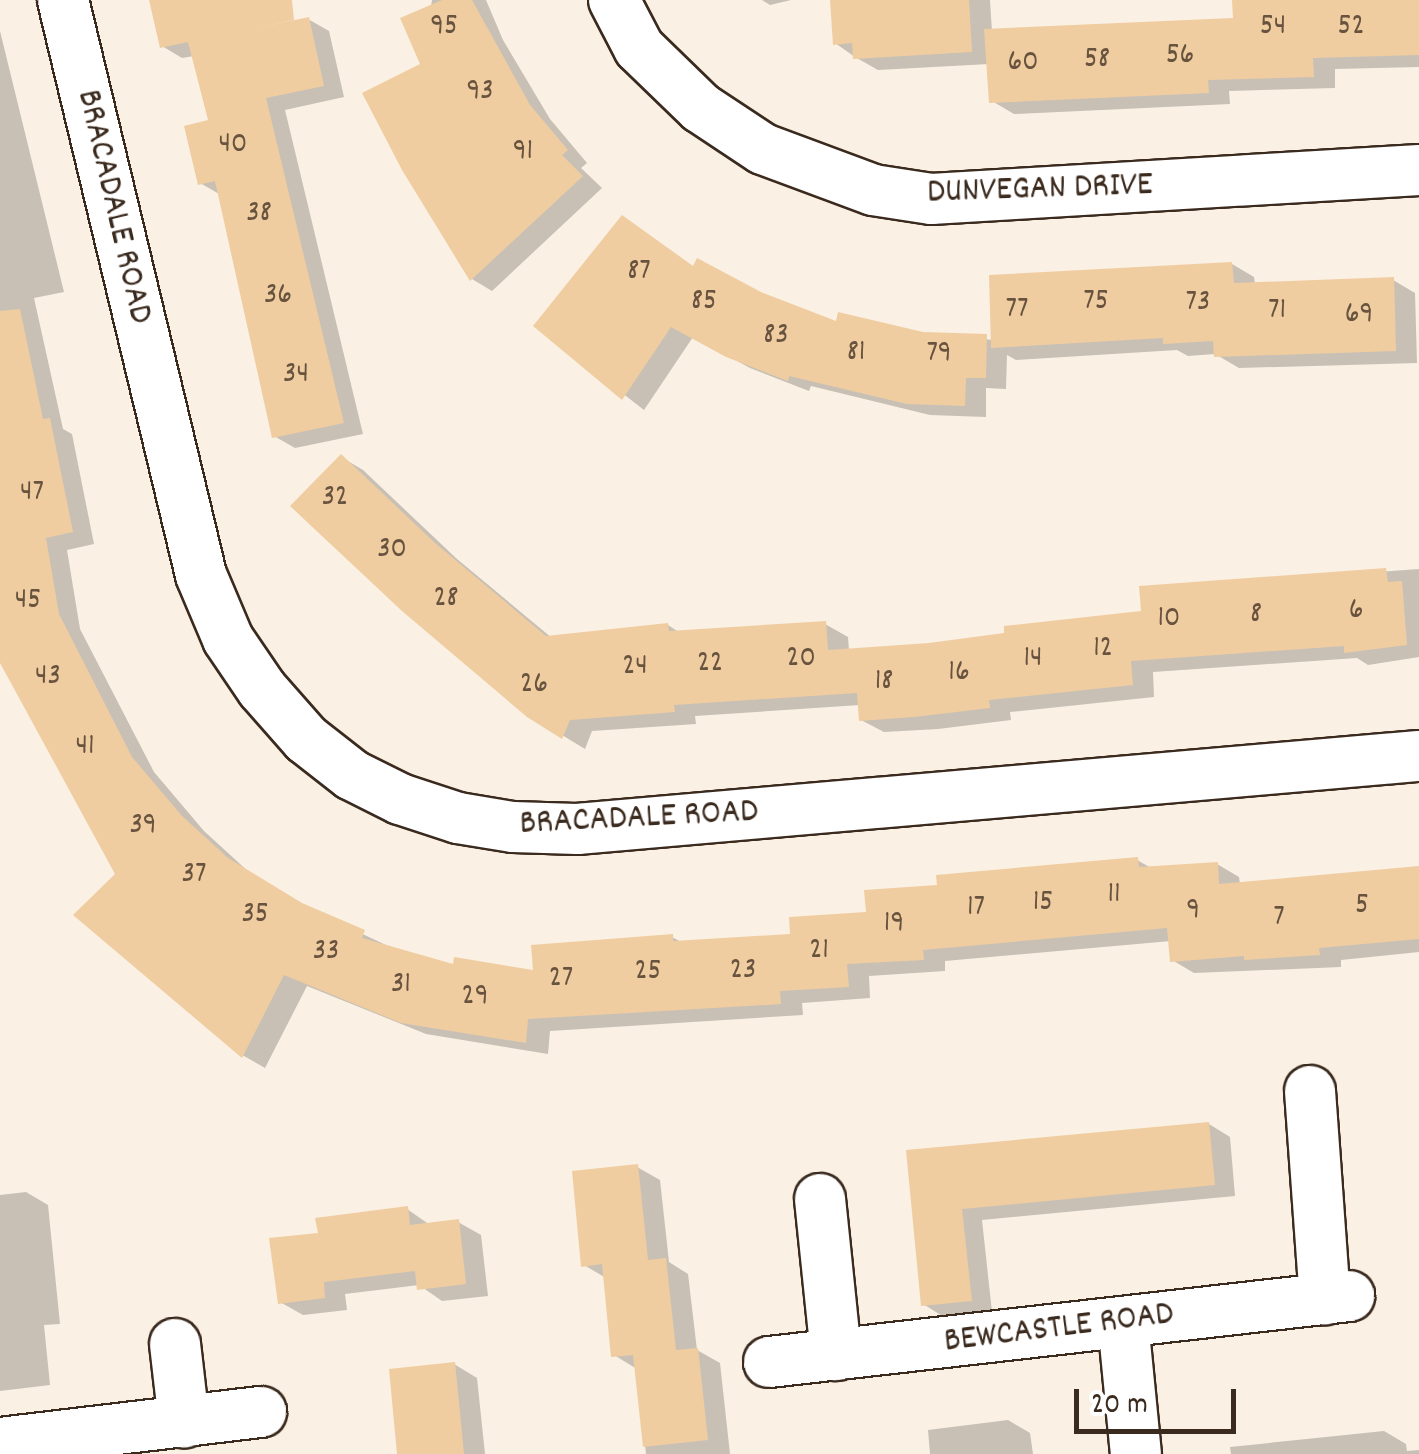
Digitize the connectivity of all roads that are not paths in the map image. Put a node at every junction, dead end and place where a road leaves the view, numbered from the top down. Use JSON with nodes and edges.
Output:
{"nodes":[{"id":1,"x":63,"y":0,"type":"edge"},
{"id":2,"x":614,"y":0,"type":"edge"},
{"id":3,"x":1419,"y":170,"type":"edge"},
{"id":4,"x":1419,"y":756,"type":"edge"},
{"id":5,"x":1310,"y":1091,"type":"dead end"},
{"id":6,"x":820,"y":1199,"type":"dead end"},
{"id":7,"x":1123,"y":1322,"type":"junction"},
{"id":8,"x":175,"y":1344,"type":"dead end"},
{"id":9,"x":836,"y":1354,"type":"junction"},
{"id":10,"x":769,"y":1362,"type":"dead end"},
{"id":11,"x":261,"y":1412,"type":"dead end"},
{"id":12,"x":184,"y":1422,"type":"junction"},
{"id":13,"x":0,"y":1443,"type":"edge"},
{"id":14,"x":1136,"y":1454,"type":"edge"}],
"edges":[{"from":1,"to":4,"type":"street","name":"BRACADALE ROAD"},
{"from":2,"to":3,"type":"street","name":"DUNVEGAN DRIVE"},
{"from":5,"to":7,"type":"street","name":"BEWCASTLE ROAD"},
{"from":6,"to":9,"type":"street"},
{"from":7,"to":9,"type":"street","name":"BEWCASTLE ROAD"},
{"from":7,"to":14,"type":"street"},
{"from":8,"to":12,"type":"street"},
{"from":9,"to":10,"type":"street","name":"BEWCASTLE ROAD"},
{"from":11,"to":12,"type":"street"},
{"from":12,"to":13,"type":"street"}]}
